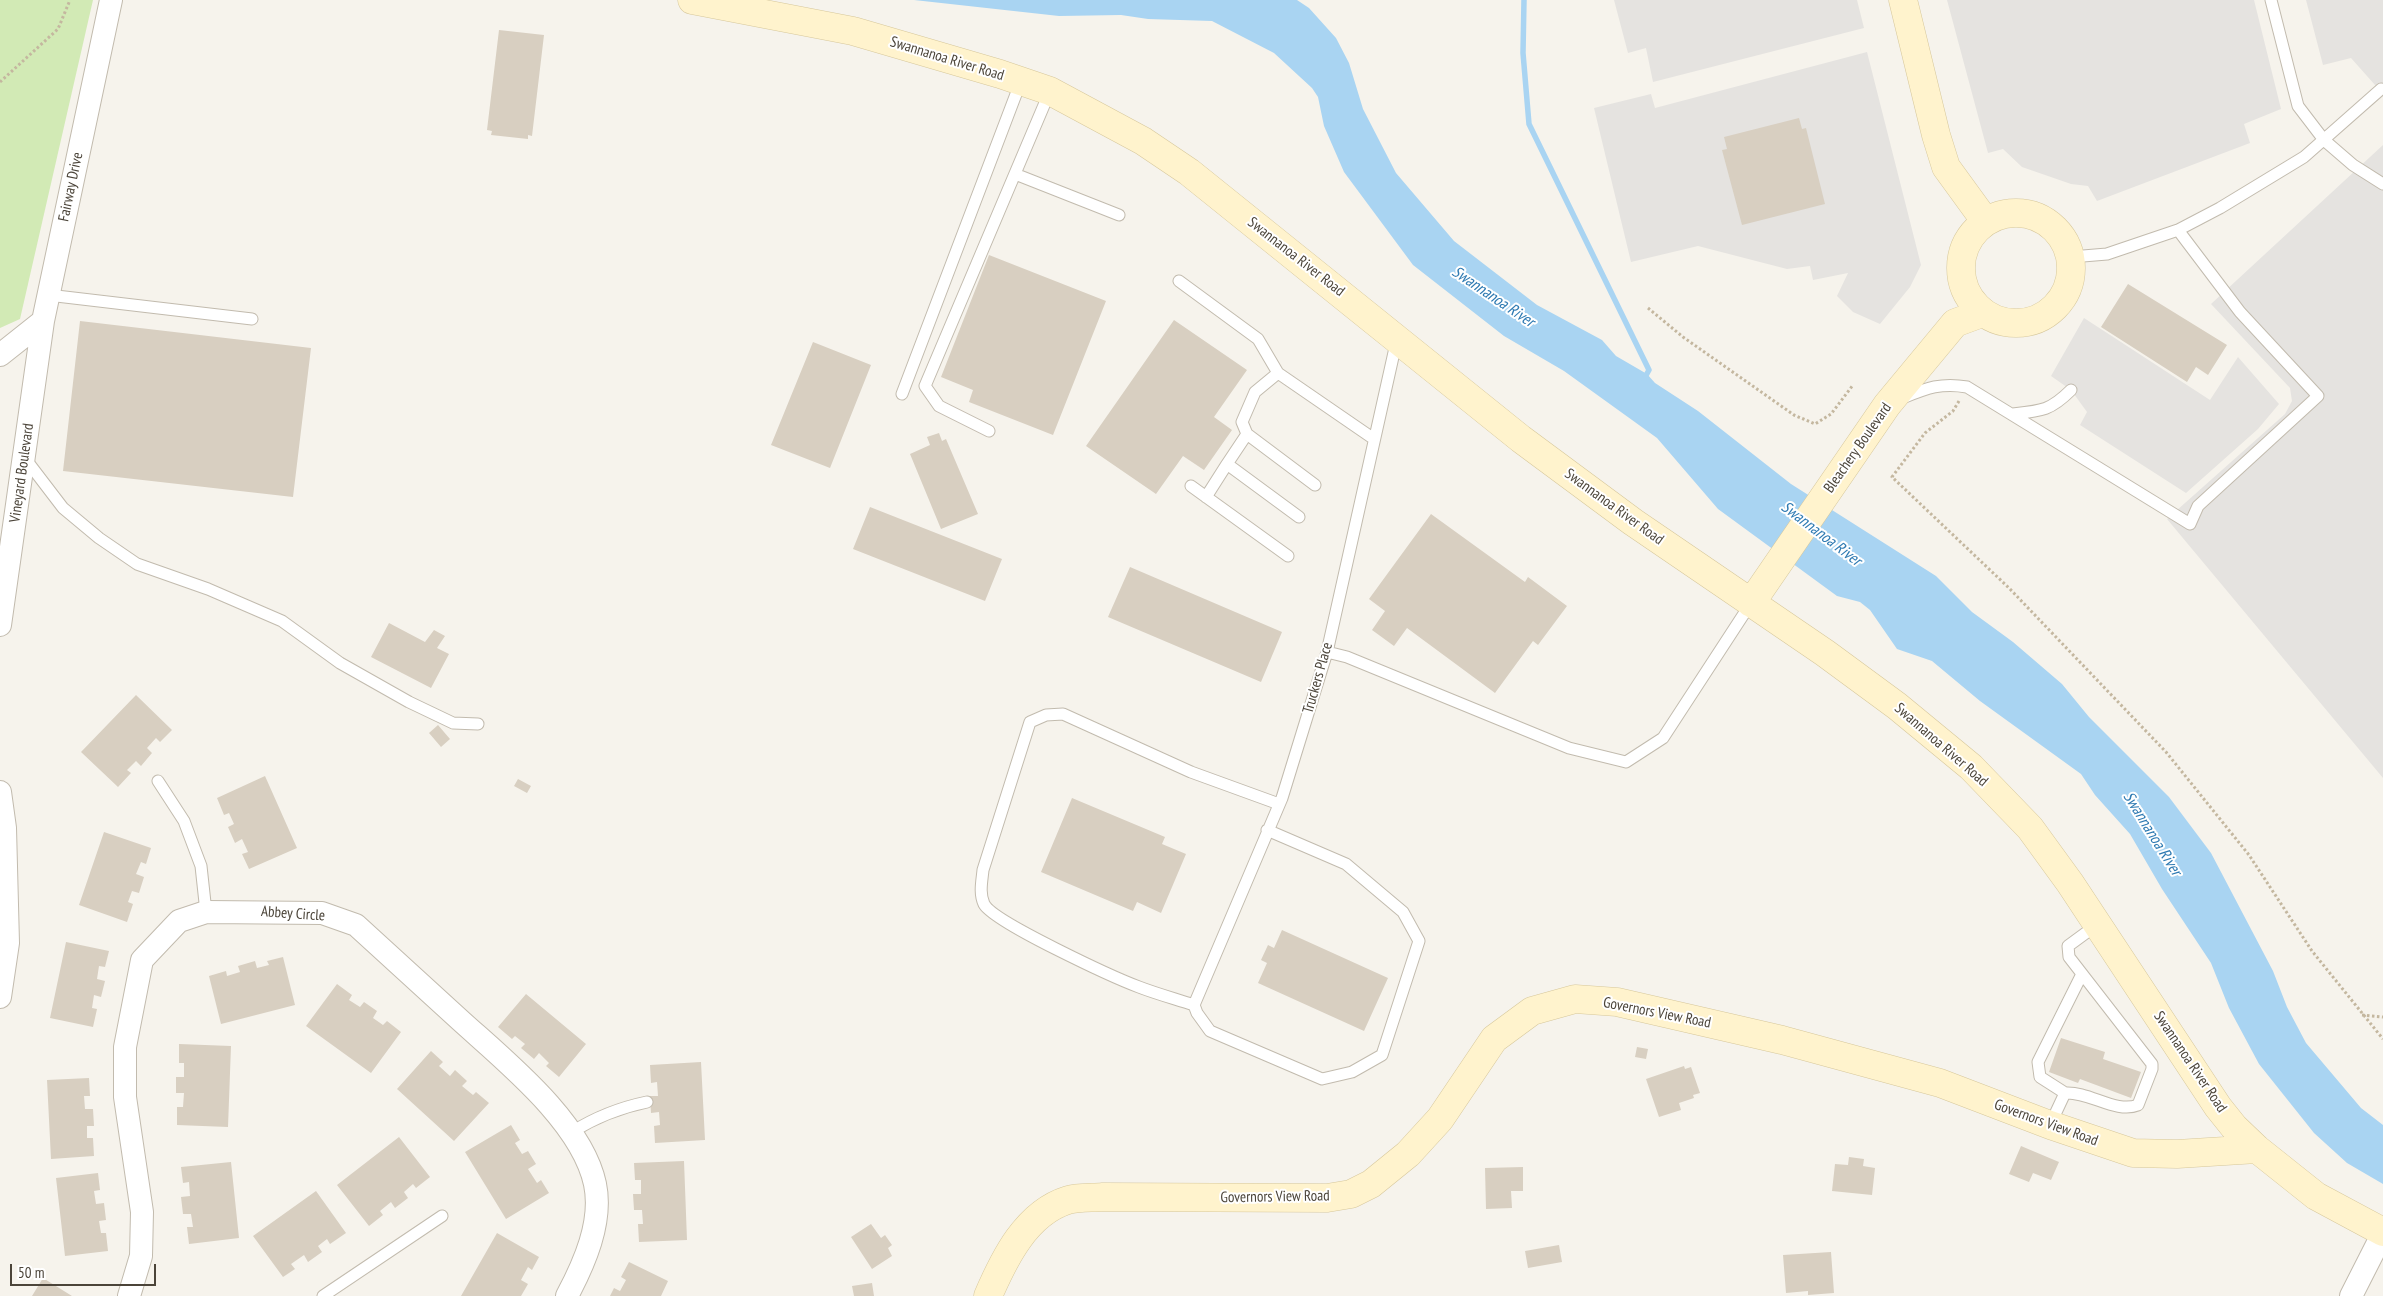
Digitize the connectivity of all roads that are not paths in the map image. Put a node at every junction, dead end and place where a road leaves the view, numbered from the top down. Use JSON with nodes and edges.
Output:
{"nodes":[{"id":1,"x":111,"y":0,"type":"edge"},
{"id":2,"x":692,"y":0,"type":"edge"},
{"id":3,"x":1903,"y":0,"type":"edge"},
{"id":4,"x":2271,"y":0,"type":"edge"},
{"id":5,"x":1021,"y":81,"type":"junction"},
{"id":6,"x":2381,"y":89,"type":"dead end"},
{"id":7,"x":1050,"y":91,"type":"junction"},
{"id":8,"x":2324,"y":140,"type":"junction"},
{"id":9,"x":1015,"y":174,"type":"junction"},
{"id":10,"x":2383,"y":184,"type":"edge"},
{"id":11,"x":1120,"y":215,"type":"dead end"},
{"id":12,"x":1986,"y":222,"type":"junction"},
{"id":13,"x":2178,"y":230,"type":"junction"},
{"id":14,"x":2071,"y":257,"type":"junction"},
{"id":15,"x":1179,"y":282,"type":"dead end"},
{"id":16,"x":48,"y":295,"type":"junction"},
{"id":17,"x":1982,"y":313,"type":"junction"},
{"id":18,"x":252,"y":319,"type":"dead end"},
{"id":19,"x":43,"y":321,"type":"junction"},
{"id":20,"x":1397,"y":337,"type":"junction"},
{"id":21,"x":0,"y":355,"type":"edge"},
{"id":22,"x":1278,"y":373,"type":"junction"},
{"id":23,"x":2071,"y":390,"type":"dead end"},
{"id":24,"x":902,"y":394,"type":"dead end"},
{"id":25,"x":1887,"y":405,"type":"junction"},
{"id":26,"x":2012,"y":414,"type":"junction"},
{"id":27,"x":990,"y":431,"type":"dead end"},
{"id":28,"x":1247,"y":434,"type":"junction"},
{"id":29,"x":1374,"y":438,"type":"junction"},
{"id":30,"x":24,"y":457,"type":"junction"},
{"id":31,"x":1227,"y":464,"type":"junction"},
{"id":32,"x":1315,"y":485,"type":"dead end"},
{"id":33,"x":1191,"y":486,"type":"dead end"},
{"id":34,"x":1206,"y":497,"type":"junction"},
{"id":35,"x":1299,"y":518,"type":"dead end"},
{"id":36,"x":1288,"y":556,"type":"dead end"},
{"id":37,"x":1751,"y":603,"type":"junction"},
{"id":38,"x":0,"y":625,"type":"edge"},
{"id":39,"x":1327,"y":652,"type":"junction"},
{"id":40,"x":478,"y":724,"type":"dead end"},
{"id":41,"x":158,"y":781,"type":"dead end"},
{"id":42,"x":0,"y":792,"type":"edge"},
{"id":43,"x":1279,"y":804,"type":"junction"},
{"id":44,"x":1268,"y":830,"type":"junction"},
{"id":45,"x":206,"y":912,"type":"junction"},
{"id":46,"x":2098,"y":924,"type":"junction"},
{"id":47,"x":2082,"y":974,"type":"junction"},
{"id":48,"x":0,"y":997,"type":"edge"},
{"id":49,"x":1194,"y":1004,"type":"junction"},
{"id":50,"x":2065,"y":1093,"type":"junction"},
{"id":51,"x":647,"y":1102,"type":"dead end"},
{"id":52,"x":2050,"y":1125,"type":"junction"},
{"id":53,"x":572,"y":1132,"type":"junction"},
{"id":54,"x":2257,"y":1149,"type":"junction"},
{"id":55,"x":442,"y":1216,"type":"dead end"},
{"id":56,"x":2383,"y":1232,"type":"edge"},
{"id":57,"x":129,"y":1296,"type":"edge"},
{"id":58,"x":323,"y":1296,"type":"edge"},
{"id":59,"x":567,"y":1296,"type":"edge"},
{"id":60,"x":988,"y":1296,"type":"edge"},
{"id":61,"x":2351,"y":1296,"type":"edge"}],
"edges":[{"from":1,"to":16,"type":"street","name":"Fairway Drive"},
{"from":2,"to":5,"type":"street","name":"Swannanoa River Road"},
{"from":3,"to":12,"type":"street"},
{"from":4,"to":8,"type":"lane"},
{"from":5,"to":7,"type":"street","name":"Swannanoa River Road"},
{"from":5,"to":24,"type":"lane"},
{"from":6,"to":8,"type":"lane"},
{"from":7,"to":9,"type":"lane"},
{"from":7,"to":20,"type":"street","name":"Swannanoa River Road"},
{"from":8,"to":10,"type":"lane"},
{"from":8,"to":13,"type":"lane"},
{"from":9,"to":11,"type":"lane"},
{"from":9,"to":27,"type":"lane"},
{"from":12,"to":14,"type":"street"},
{"from":12,"to":17,"type":"street"},
{"from":13,"to":14,"type":"lane"},
{"from":13,"to":26,"type":"lane"},
{"from":14,"to":17,"type":"street"},
{"from":15,"to":22,"type":"lane"},
{"from":16,"to":18,"type":"lane"},
{"from":16,"to":19,"type":"street","name":"Fairway Drive"},
{"from":17,"to":25,"type":"street","name":"Bleachery Boulevard"},
{"from":19,"to":21,"type":"street"},
{"from":19,"to":30,"type":"street","name":"Vineyard Boulevard"},
{"from":20,"to":29,"type":"lane","name":"Truckers Place"},
{"from":20,"to":37,"type":"street","name":"Swannanoa River Road"},
{"from":22,"to":28,"type":"lane"},
{"from":22,"to":29,"type":"lane"},
{"from":23,"to":26,"type":"lane"},
{"from":25,"to":26,"type":"lane"},
{"from":25,"to":37,"type":"street","name":"Bleachery Boulevard"},
{"from":28,"to":31,"type":"lane"},
{"from":28,"to":32,"type":"lane"},
{"from":29,"to":39,"type":"lane","name":"Truckers Place"},
{"from":30,"to":38,"type":"street","name":"Vineyard Boulevard"},
{"from":30,"to":40,"type":"lane"},
{"from":31,"to":34,"type":"lane"},
{"from":31,"to":35,"type":"lane"},
{"from":33,"to":34,"type":"lane"},
{"from":34,"to":36,"type":"lane"},
{"from":37,"to":39,"type":"lane"},
{"from":37,"to":46,"type":"street","name":"Swannanoa River Road"},
{"from":39,"to":43,"type":"lane","name":"Truckers Place"},
{"from":41,"to":45,"type":"lane"},
{"from":42,"to":48,"type":"street"},
{"from":43,"to":44,"type":"lane","name":"Truckers Place"},
{"from":43,"to":49,"type":"lane"},
{"from":44,"to":49,"type":"lane","name":"Truckers Place"},
{"from":44,"to":49,"type":"lane"},
{"from":45,"to":53,"type":"street","name":"Abbey Circle"},
{"from":45,"to":57,"type":"street","name":"Abbey Circle"},
{"from":46,"to":47,"type":"lane"},
{"from":46,"to":54,"type":"street","name":"Swannanoa River Road"},
{"from":47,"to":50,"type":"lane"},
{"from":47,"to":50,"type":"lane"},
{"from":50,"to":52,"type":"lane"},
{"from":51,"to":53,"type":"lane"},
{"from":52,"to":54,"type":"street","name":"Governors View Road"},
{"from":52,"to":60,"type":"street","name":"Governors View Road"},
{"from":53,"to":59,"type":"street","name":"Abbey Circle"},
{"from":54,"to":56,"type":"street","name":"Swannanoa River Road"},
{"from":55,"to":58,"type":"lane"},
{"from":56,"to":61,"type":"street"}]}
